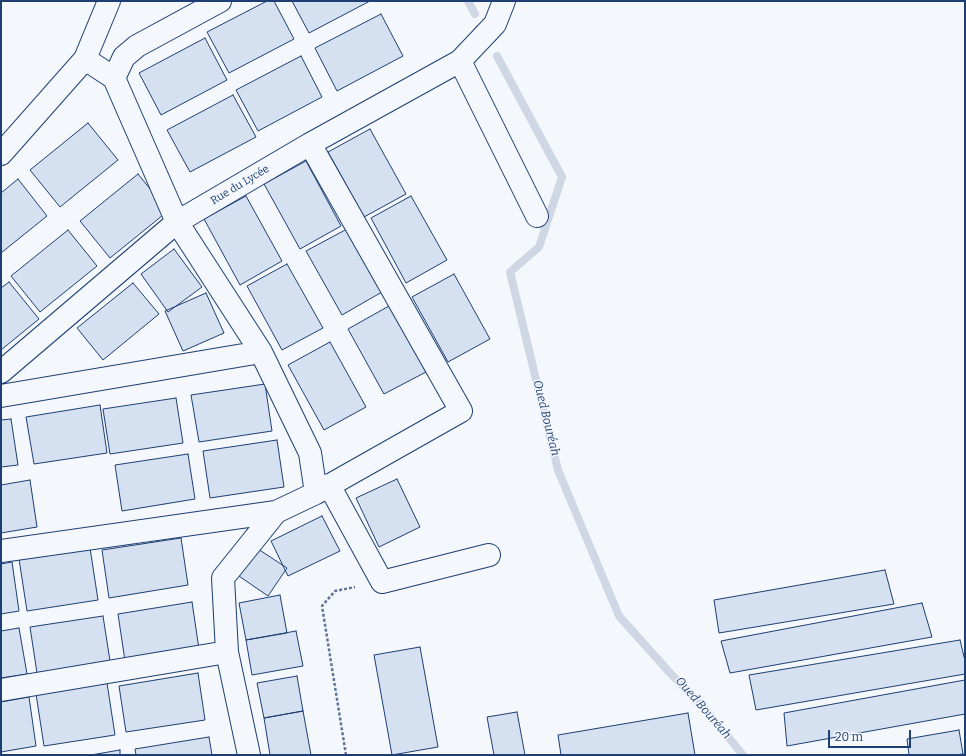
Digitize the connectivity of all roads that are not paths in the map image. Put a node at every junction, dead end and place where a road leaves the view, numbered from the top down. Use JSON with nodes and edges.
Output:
{"nodes":[{"id":1,"x":109,"y":1,"type":"edge"},
{"id":2,"x":220,"y":1,"type":"edge"},
{"id":3,"x":504,"y":1,"type":"edge"},
{"id":4,"x":85,"y":59,"type":"junction"},
{"id":5,"x":460,"y":61,"type":"junction"},
{"id":6,"x":114,"y":78,"type":"junction"},
{"id":7,"x":310,"y":144,"type":"junction"},
{"id":8,"x":1,"y":154,"type":"edge"},
{"id":9,"x":537,"y":216,"type":"dead end"},
{"id":10,"x":177,"y":222,"type":"junction"},
{"id":11,"x":261,"y":352,"type":"junction"},
{"id":12,"x":1,"y":372,"type":"edge"},
{"id":13,"x":1,"y":396,"type":"edge"},
{"id":14,"x":322,"y":489,"type":"junction"},
{"id":15,"x":276,"y":512,"type":"junction"},
{"id":16,"x":1,"y":551,"type":"edge"},
{"id":17,"x":489,"y":555,"type":"dead end"},
{"id":18,"x":227,"y":652,"type":"junction"},
{"id":19,"x":1,"y":690,"type":"edge"},
{"id":20,"x":249,"y":755,"type":"edge"}],
"edges":[{"from":1,"to":4,"type":"street"},
{"from":2,"to":6,"type":"street"},
{"from":3,"to":5,"type":"street","name":"Rue du Lycée"},
{"from":4,"to":6,"type":"street"},
{"from":4,"to":8,"type":"street"},
{"from":5,"to":7,"type":"street","name":"Rue du Lycée"},
{"from":5,"to":9,"type":"street"},
{"from":6,"to":10,"type":"street"},
{"from":7,"to":10,"type":"street","name":"Rue du Lycée"},
{"from":7,"to":14,"type":"street"},
{"from":10,"to":11,"type":"street"},
{"from":10,"to":12,"type":"street","name":"Rue du Lycée"},
{"from":11,"to":13,"type":"street"},
{"from":11,"to":14,"type":"street"},
{"from":14,"to":15,"type":"street"},
{"from":14,"to":17,"type":"street"},
{"from":15,"to":16,"type":"street"},
{"from":15,"to":18,"type":"street"},
{"from":18,"to":19,"type":"street"},
{"from":18,"to":20,"type":"street"}]}
